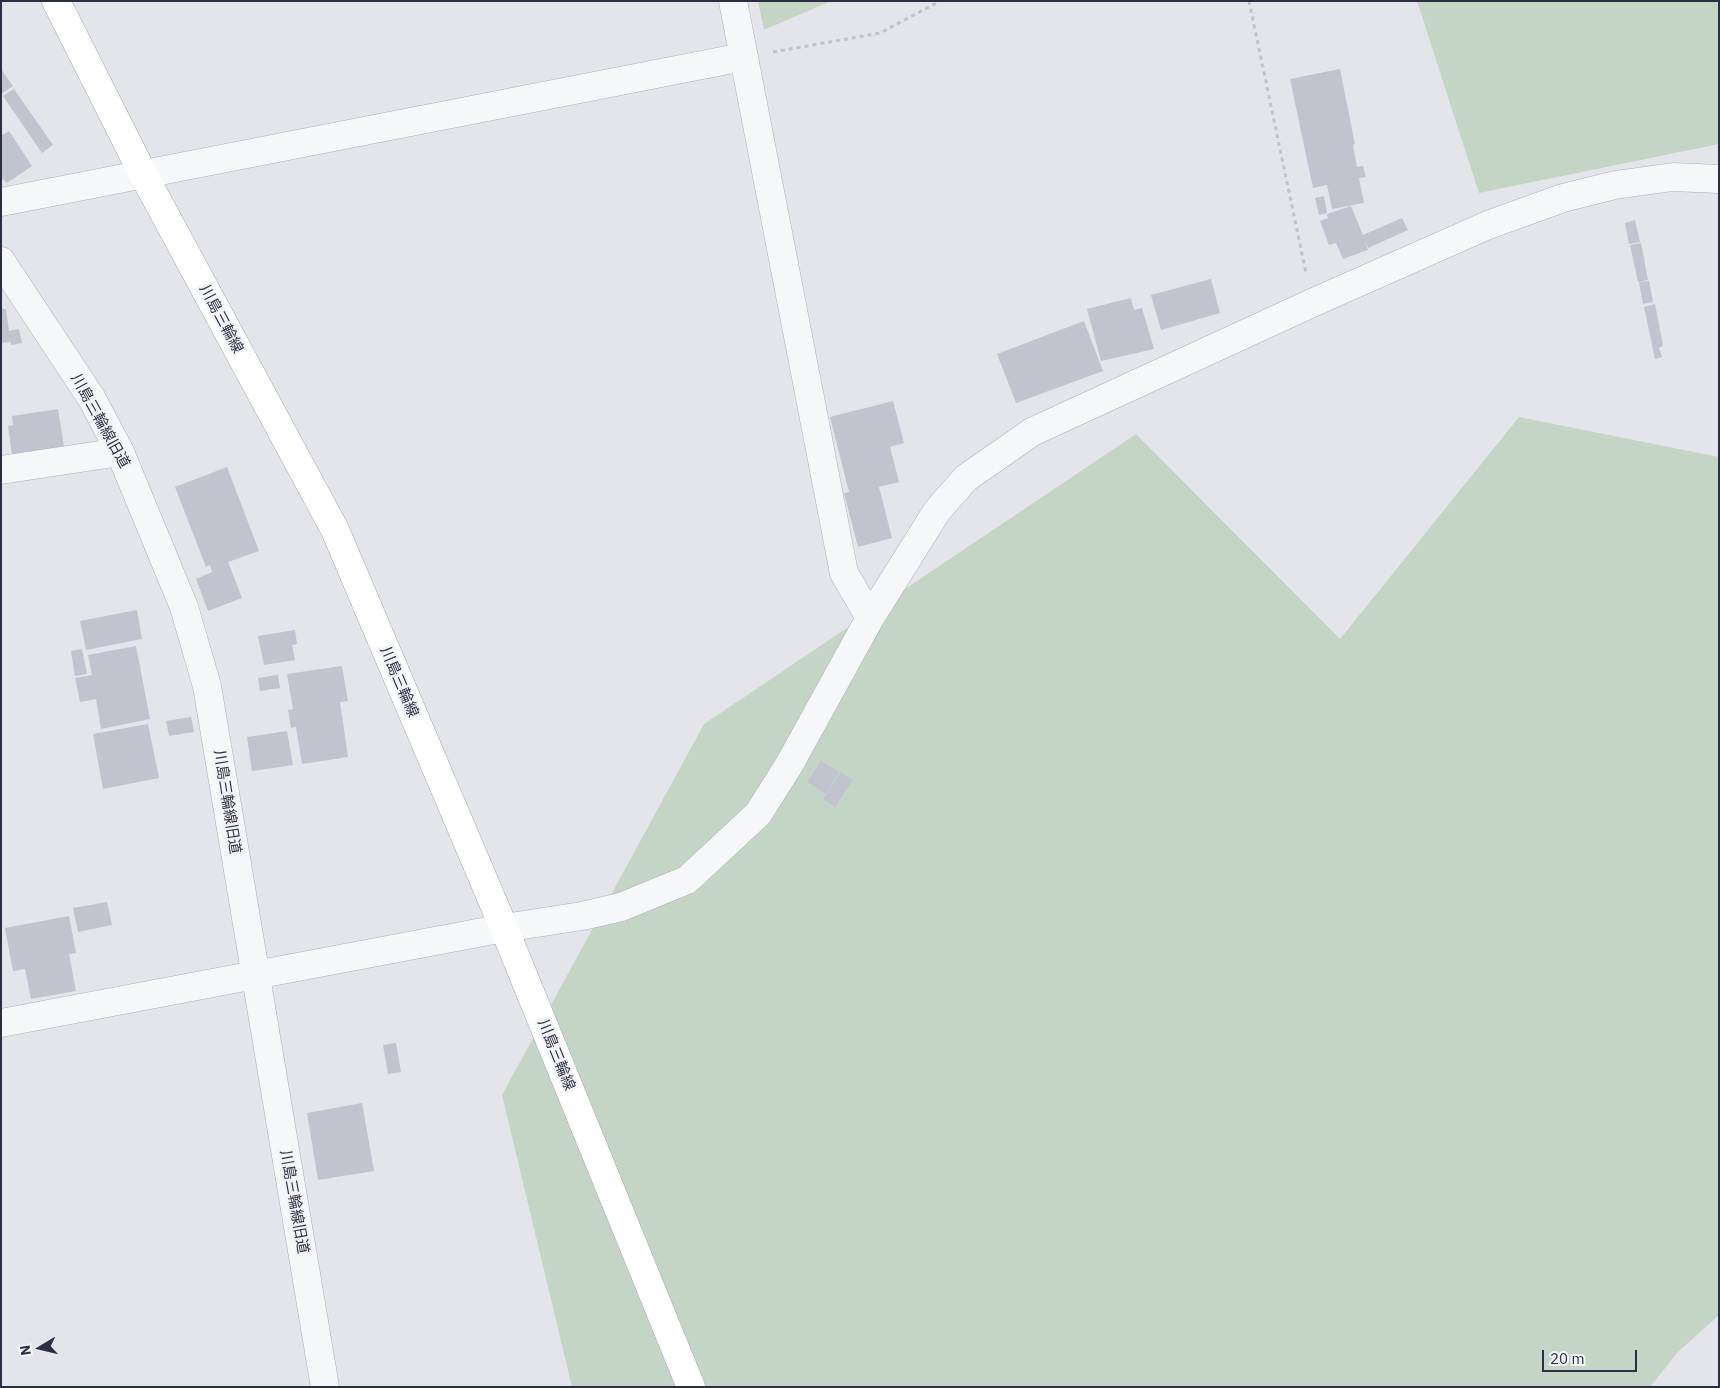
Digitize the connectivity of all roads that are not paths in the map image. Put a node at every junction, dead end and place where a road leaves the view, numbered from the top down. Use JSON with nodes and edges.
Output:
{"nodes":[{"id":1,"x":56,"y":1,"type":"edge"},
{"id":2,"x":733,"y":1,"type":"edge"},
{"id":3,"x":743,"y":57,"type":"junction"},
{"id":4,"x":143,"y":174,"type":"junction"},
{"id":5,"x":1719,"y":179,"type":"edge"},
{"id":6,"x":1,"y":202,"type":"edge"},
{"id":7,"x":1,"y":262,"type":"edge"},
{"id":8,"x":120,"y":452,"type":"junction"},
{"id":9,"x":1,"y":470,"type":"edge"},
{"id":10,"x":870,"y":618,"type":"junction"},
{"id":11,"x":504,"y":928,"type":"junction"},
{"id":12,"x":255,"y":976,"type":"junction"},
{"id":13,"x":1,"y":1023,"type":"edge"},
{"id":14,"x":325,"y":1387,"type":"edge"},
{"id":15,"x":691,"y":1387,"type":"edge"}],
"edges":[{"from":1,"to":4,"type":"main road","name":"川島三輪線"},
{"from":2,"to":3,"type":"street"},
{"from":3,"to":4,"type":"street"},
{"from":3,"to":10,"type":"street"},
{"from":4,"to":6,"type":"street"},
{"from":4,"to":11,"type":"main road","name":"川島三輪線"},
{"from":5,"to":10,"type":"street"},
{"from":7,"to":8,"type":"street","name":"川島三輪線旧道"},
{"from":8,"to":9,"type":"street"},
{"from":8,"to":12,"type":"street","name":"川島三輪線旧道"},
{"from":10,"to":11,"type":"street"},
{"from":11,"to":12,"type":"street"},
{"from":11,"to":15,"type":"main road","name":"川島三輪線"},
{"from":12,"to":13,"type":"street"},
{"from":12,"to":14,"type":"street","name":"川島三輪線旧道"}]}
